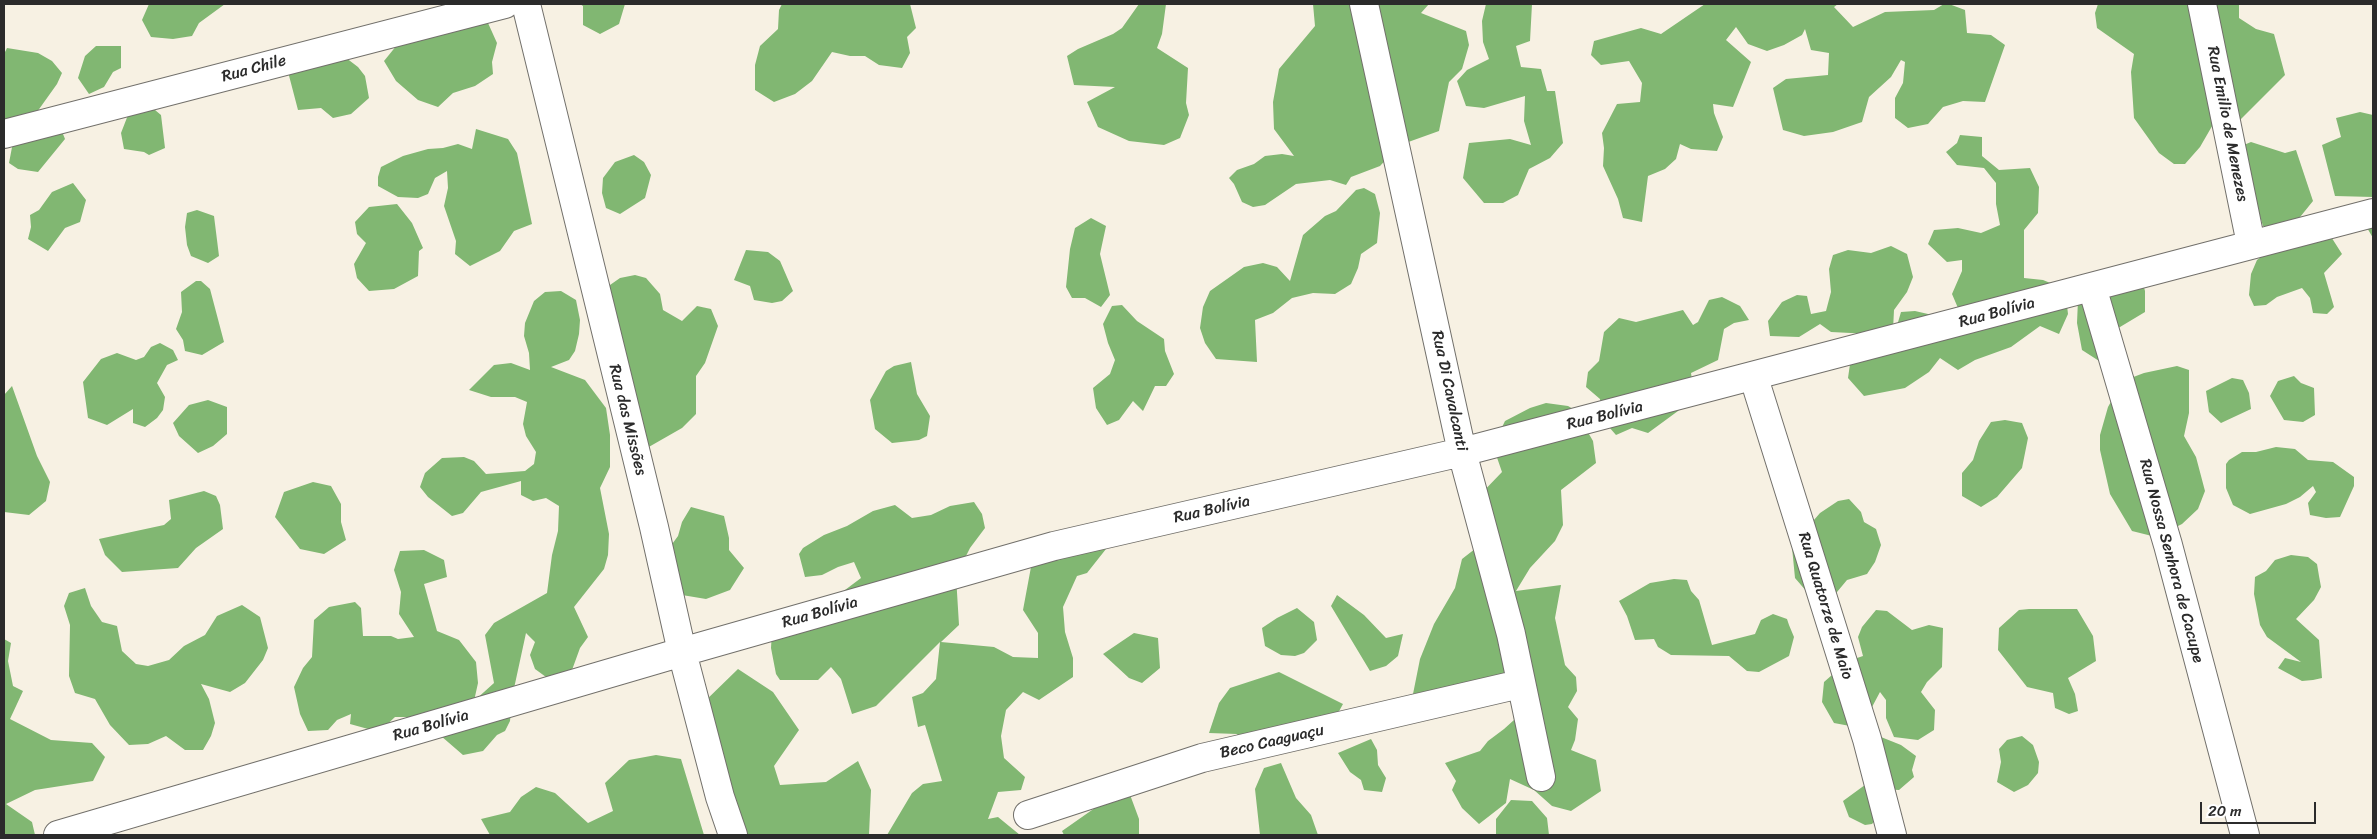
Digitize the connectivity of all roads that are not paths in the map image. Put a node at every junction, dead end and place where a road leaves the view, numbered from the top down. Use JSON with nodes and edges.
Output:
{"nodes":[{"id":1,"x":505,"y":4,"type":"edge"},
{"id":2,"x":526,"y":4,"type":"edge"},
{"id":3,"x":1364,"y":4,"type":"edge"},
{"id":4,"x":2202,"y":4,"type":"edge"},
{"id":5,"x":4,"y":134,"type":"edge"},
{"id":6,"x":2373,"y":213,"type":"edge"},
{"id":7,"x":2251,"y":244,"type":"junction"},
{"id":8,"x":2092,"y":288,"type":"junction"},
{"id":9,"x":1754,"y":378,"type":"junction"},
{"id":10,"x":1462,"y":452,"type":"junction"},
{"id":11,"x":682,"y":652,"type":"junction"},
{"id":12,"x":1520,"y":684,"type":"junction"},
{"id":13,"x":1541,"y":777,"type":"dead end"},
{"id":14,"x":1028,"y":815,"type":"dead end"},
{"id":15,"x":58,"y":835,"type":"edge"},
{"id":16,"x":734,"y":835,"type":"edge"},
{"id":17,"x":1892,"y":835,"type":"edge"},
{"id":18,"x":2245,"y":835,"type":"edge"}],
"edges":[{"from":1,"to":5,"type":"street","name":"Rua Chile"},
{"from":2,"to":11,"type":"street","name":"Rua das Missões"},
{"from":3,"to":10,"type":"street","name":"Rua Di Cavalcanti"},
{"from":4,"to":7,"type":"street","name":"Rua Emilio de Menezes"},
{"from":6,"to":7,"type":"street","name":"Rua Bolívia"},
{"from":7,"to":8,"type":"street","name":"Rua Bolívia"},
{"from":8,"to":9,"type":"street","name":"Rua Bolívia"},
{"from":8,"to":18,"type":"street","name":"Rua Nossa Senhora de Cacupe"},
{"from":9,"to":10,"type":"street","name":"Rua Bolívia"},
{"from":9,"to":17,"type":"street","name":"Rua Quatorze de Maio"},
{"from":10,"to":11,"type":"street","name":"Rua Bolívia"},
{"from":10,"to":12,"type":"street","name":"Rua Di Cavalcanti"},
{"from":11,"to":15,"type":"street","name":"Rua Bolívia"},
{"from":11,"to":16,"type":"street","name":"Rua das Missões"},
{"from":12,"to":13,"type":"street","name":"Rua Di Cavalcanti"},
{"from":12,"to":14,"type":"street","name":"Beco Caaguaçu"}]}
